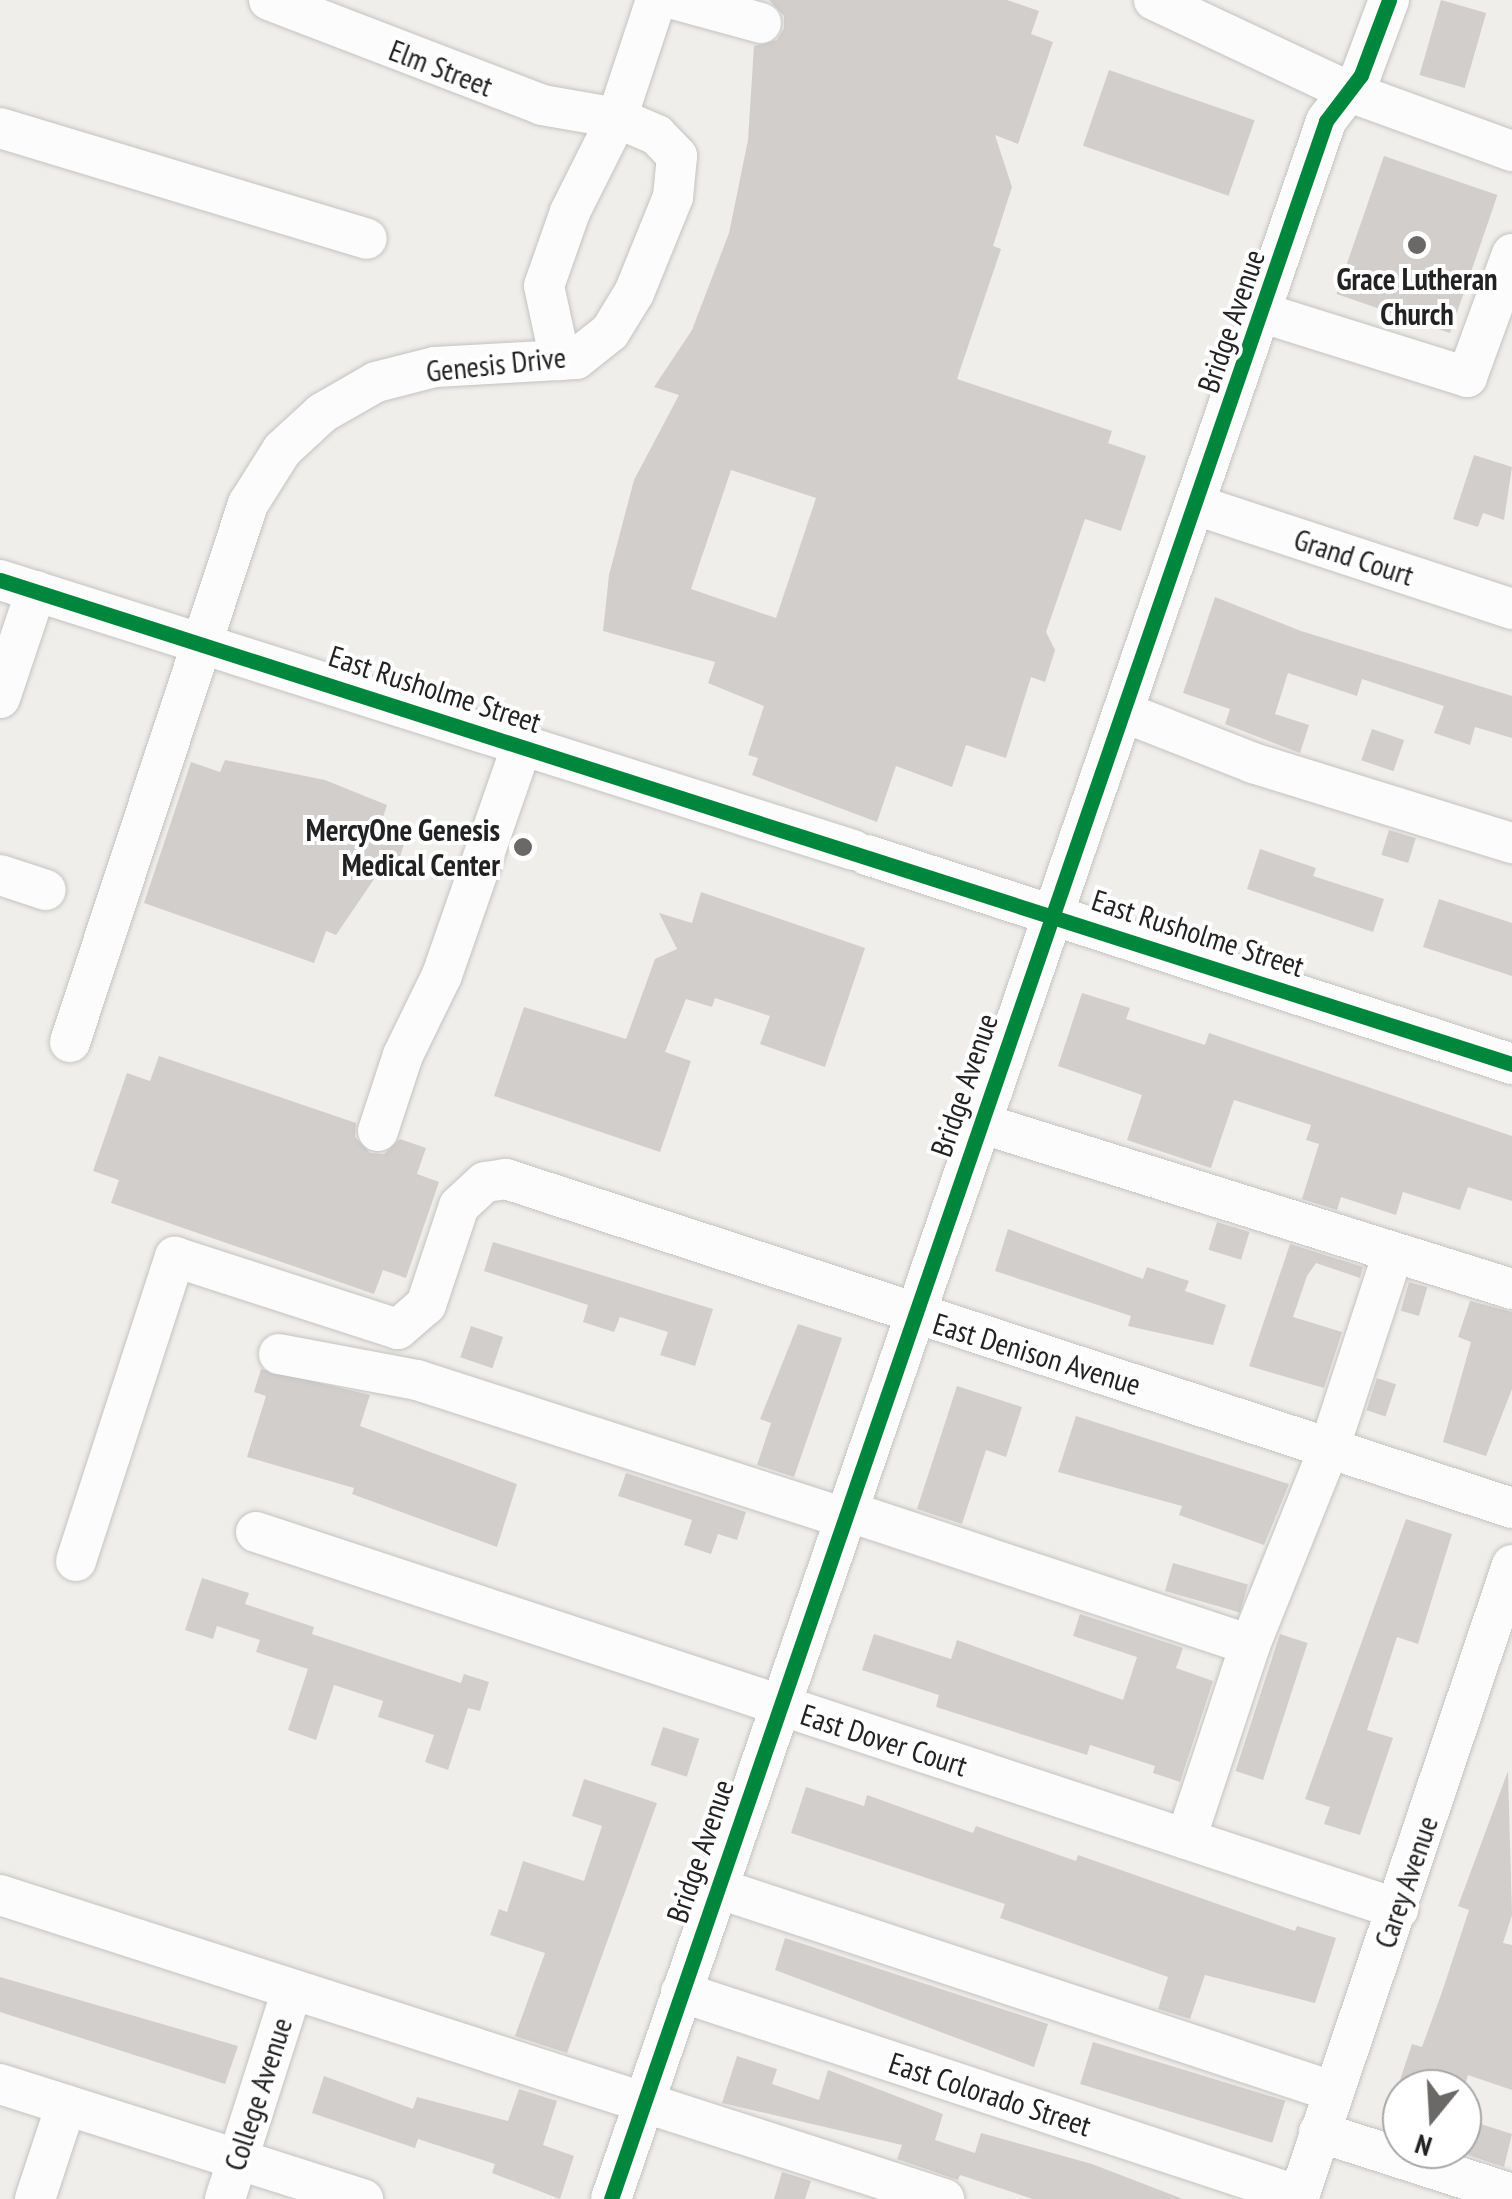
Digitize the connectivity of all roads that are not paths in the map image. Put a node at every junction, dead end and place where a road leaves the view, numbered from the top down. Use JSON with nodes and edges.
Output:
{"nodes":[{"id":1,"x":269,"y":0,"type":"edge"},
{"id":2,"x":656,"y":0,"type":"edge"},
{"id":3,"x":677,"y":0,"type":"edge"},
{"id":4,"x":1388,"y":0,"type":"edge"},
{"id":5,"x":1157,"y":1,"type":"edge"},
{"id":6,"x":761,"y":23,"type":"dead end"},
{"id":7,"x":1347,"y":91,"type":"junction"},
{"id":8,"x":617,"y":118,"type":"junction"},
{"id":9,"x":0,"y":128,"type":"edge"},
{"id":10,"x":1512,"y":151,"type":"edge"},
{"id":11,"x":367,"y":239,"type":"dead end"},
{"id":12,"x":1512,"y":254,"type":"edge"},
{"id":13,"x":1264,"y":314,"type":"junction"},
{"id":14,"x":560,"y":360,"type":"junction"},
{"id":15,"x":1196,"y":506,"type":"junction"},
{"id":16,"x":18,"y":586,"type":"edge"},
{"id":17,"x":1512,"y":609,"type":"edge"},
{"id":18,"x":201,"y":644,"type":"junction"},
{"id":19,"x":0,"y":698,"type":"edge"},
{"id":20,"x":1123,"y":712,"type":"junction"},
{"id":21,"x":522,"y":745,"type":"junction"},
{"id":22,"x":1512,"y":844,"type":"edge"},
{"id":23,"x":0,"y":875,"type":"edge"},
{"id":24,"x":46,"y":890,"type":"dead end"},
{"id":25,"x":1052,"y":914,"type":"junction"},
{"id":26,"x":70,"y":1042,"type":"dead end"},
{"id":27,"x":1512,"y":1064,"type":"edge"},
{"id":28,"x":980,"y":1123,"type":"junction"},
{"id":29,"x":378,"y":1131,"type":"dead end"},
{"id":30,"x":1393,"y":1253,"type":"junction"},
{"id":31,"x":1512,"y":1289,"type":"edge"},
{"id":32,"x":914,"y":1315,"type":"junction"},
{"id":33,"x":278,"y":1354,"type":"dead end"},
{"id":34,"x":1330,"y":1446,"type":"junction"},
{"id":35,"x":1512,"y":1508,"type":"edge"},
{"id":36,"x":844,"y":1515,"type":"junction"},
{"id":37,"x":256,"y":1532,"type":"dead end"},
{"id":38,"x":76,"y":1562,"type":"dead end"},
{"id":39,"x":1511,"y":1573,"type":"edge"},
{"id":40,"x":1250,"y":1645,"type":"junction"},
{"id":41,"x":780,"y":1705,"type":"junction"},
{"id":42,"x":1186,"y":1839,"type":"junction"},
{"id":43,"x":717,"y":1888,"type":"junction"},
{"id":44,"x":0,"y":1895,"type":"edge"},
{"id":45,"x":1398,"y":1909,"type":"junction"},
{"id":46,"x":292,"y":1990,"type":"junction"},
{"id":47,"x":681,"y":1992,"type":"junction"},
{"id":48,"x":0,"y":2084,"type":"edge"},
{"id":49,"x":1332,"y":2092,"type":"junction"},
{"id":50,"x":643,"y":2103,"type":"junction"},
{"id":51,"x":66,"y":2105,"type":"junction"},
{"id":52,"x":1319,"y":2132,"type":"junction"},
{"id":53,"x":238,"y":2159,"type":"junction"},
{"id":54,"x":1512,"y":2194,"type":"edge"},
{"id":55,"x":1298,"y":2198,"type":"edge"},
{"id":56,"x":35,"y":2199,"type":"edge"},
{"id":57,"x":225,"y":2199,"type":"edge"},
{"id":58,"x":363,"y":2199,"type":"edge"},
{"id":59,"x":611,"y":2199,"type":"edge"},
{"id":60,"x":944,"y":2199,"type":"edge"}],
"edges":[{"from":1,"to":8,"type":"street","name":"Elm Street"},
{"from":2,"to":8,"type":"street"},
{"from":3,"to":6,"type":"street"},
{"from":4,"to":7,"type":"street","name":"Bridge Avenue"},
{"from":5,"to":7,"type":"street"},
{"from":7,"to":10,"type":"street"},
{"from":7,"to":13,"type":"street","name":"Bridge Avenue"},
{"from":8,"to":14,"type":"street"},
{"from":8,"to":14,"type":"street","name":"Genesis Drive"},
{"from":9,"to":11,"type":"street"},
{"from":12,"to":13,"type":"street"},
{"from":13,"to":15,"type":"street","name":"Bridge Avenue"},
{"from":14,"to":18,"type":"street","name":"Genesis Drive"},
{"from":15,"to":17,"type":"street","name":"Grand Court"},
{"from":15,"to":20,"type":"street","name":"Bridge Avenue"},
{"from":16,"to":18,"type":"street","name":"East Rusholme Street"},
{"from":16,"to":19,"type":"street"},
{"from":18,"to":21,"type":"street","name":"East Rusholme Street"},
{"from":18,"to":26,"type":"street","name":"Genesis Drive"},
{"from":20,"to":22,"type":"street"},
{"from":20,"to":25,"type":"street","name":"Bridge Avenue"},
{"from":21,"to":25,"type":"street","name":"East Rusholme Street"},
{"from":21,"to":29,"type":"street"},
{"from":23,"to":24,"type":"street"},
{"from":25,"to":27,"type":"street","name":"East Rusholme Street"},
{"from":25,"to":28,"type":"street","name":"Bridge Avenue"},
{"from":28,"to":30,"type":"street"},
{"from":28,"to":32,"type":"street","name":"Bridge Avenue"},
{"from":30,"to":31,"type":"street"},
{"from":30,"to":34,"type":"street"},
{"from":32,"to":34,"type":"street","name":"East Denison Avenue"},
{"from":32,"to":36,"type":"street","name":"Bridge Avenue"},
{"from":32,"to":38,"type":"street","name":"East Denison Avenue"},
{"from":33,"to":36,"type":"street"},
{"from":34,"to":35,"type":"street","name":"East Denison Avenue"},
{"from":34,"to":40,"type":"street"},
{"from":36,"to":40,"type":"street"},
{"from":36,"to":41,"type":"street","name":"Bridge Avenue"},
{"from":37,"to":41,"type":"street","name":"East Dover Court"},
{"from":39,"to":45,"type":"street","name":"Carey Avenue"},
{"from":40,"to":42,"type":"street"},
{"from":41,"to":42,"type":"street","name":"East Dover Court"},
{"from":41,"to":43,"type":"street","name":"Bridge Avenue"},
{"from":42,"to":45,"type":"street","name":"East Dover Court"},
{"from":43,"to":47,"type":"street","name":"Bridge Avenue"},
{"from":43,"to":49,"type":"street"},
{"from":44,"to":46,"type":"street"},
{"from":45,"to":49,"type":"street","name":"Carey Avenue"},
{"from":46,"to":50,"type":"street"},
{"from":46,"to":53,"type":"street","name":"College Avenue"},
{"from":47,"to":50,"type":"street","name":"Bridge Avenue"},
{"from":47,"to":55,"type":"street","name":"East Colorado Street"},
{"from":48,"to":51,"type":"street"},
{"from":49,"to":52,"type":"street","name":"Carey Avenue"},
{"from":50,"to":59,"type":"street","name":"Bridge Avenue"},
{"from":50,"to":60,"type":"street"},
{"from":51,"to":53,"type":"street"},
{"from":51,"to":56,"type":"street"},
{"from":52,"to":54,"type":"street"},
{"from":52,"to":55,"type":"street","name":"Carey Avenue"},
{"from":53,"to":57,"type":"street","name":"College Avenue"},
{"from":53,"to":58,"type":"street"}]}
